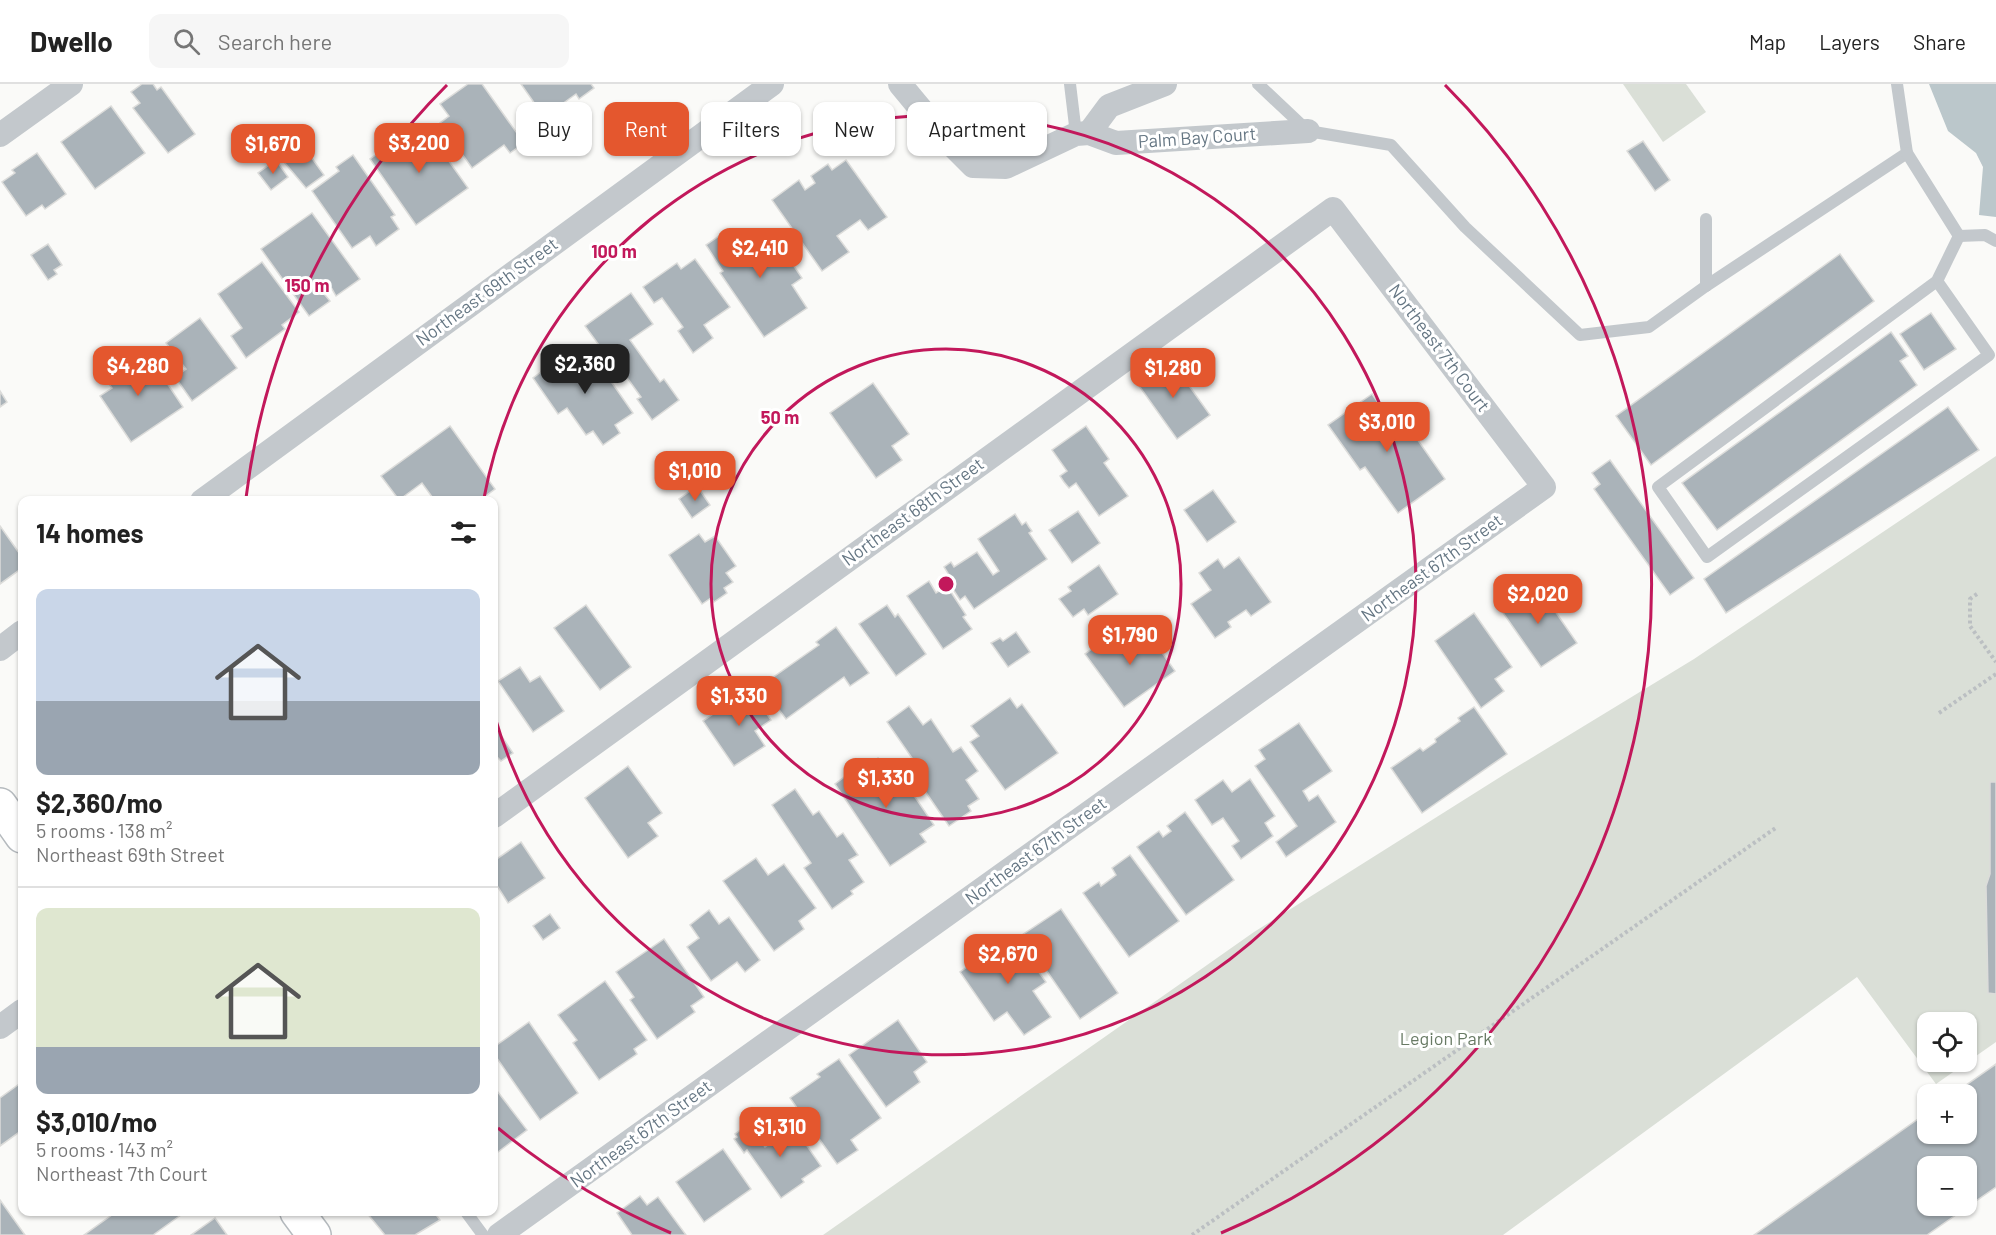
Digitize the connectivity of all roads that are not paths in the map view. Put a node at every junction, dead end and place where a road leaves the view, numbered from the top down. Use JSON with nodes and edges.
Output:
{"nodes":[{"id":1,"x":71,"y":84,"type":"edge"},
{"id":2,"x":772,"y":84,"type":"edge"},
{"id":3,"x":900,"y":84,"type":"edge"},
{"id":4,"x":1070,"y":84,"type":"edge"},
{"id":5,"x":1165,"y":84,"type":"edge"},
{"id":6,"x":1258,"y":84,"type":"edge"},
{"id":7,"x":1898,"y":84,"type":"edge"},
{"id":8,"x":1308,"y":131,"type":"junction"},
{"id":9,"x":1083,"y":134,"type":"junction"},
{"id":10,"x":0,"y":135,"type":"edge"},
{"id":11,"x":1907,"y":153,"type":"junction"},
{"id":12,"x":1333,"y":209,"type":"joint"},
{"id":13,"x":1706,"y":219,"type":"dead end"},
{"id":14,"x":1959,"y":236,"type":"junction"},
{"id":15,"x":1996,"y":241,"type":"edge"},
{"id":16,"x":1937,"y":281,"type":"junction"},
{"id":17,"x":1706,"y":286,"type":"junction"},
{"id":18,"x":1992,"y":354,"type":"edge"},
{"id":19,"x":1544,"y":487,"type":"joint"},
{"id":20,"x":209,"y":496,"type":"edge"},
{"id":21,"x":18,"y":635,"type":"edge"},
{"id":22,"x":0,"y":649,"type":"edge"},
{"id":23,"x":0,"y":805,"type":"edge"},
{"id":24,"x":498,"y":813,"type":"edge"},
{"id":25,"x":18,"y":830,"type":"edge"},
{"id":26,"x":18,"y":1014,"type":"edge"},
{"id":27,"x":0,"y":1027,"type":"edge"},
{"id":28,"x":300,"y":1216,"type":"edge"},
{"id":29,"x":469,"y":1216,"type":"edge"},
{"id":30,"x":314,"y":1235,"type":"edge"},
{"id":31,"x":483,"y":1235,"type":"edge"},
{"id":32,"x":499,"y":1235,"type":"edge"}],
"edges":[{"from":1,"to":10,"type":"street"},
{"from":2,"to":20,"type":"street","name":"Northeast 69th Street"},
{"from":3,"to":9,"type":"street"},
{"from":4,"to":9,"type":"lane"},
{"from":5,"to":9,"type":"street"},
{"from":6,"to":8,"type":"lane"},
{"from":7,"to":11,"type":"lane"},
{"from":8,"to":9,"type":"street","name":"Palm Bay Court"},
{"from":8,"to":17,"type":"lane"},
{"from":11,"to":14,"type":"lane"},
{"from":11,"to":17,"type":"lane"},
{"from":12,"to":19,"type":"street","name":"Northeast 7th Court"},
{"from":12,"to":24,"type":"street","name":"Northeast 68th Street"},
{"from":13,"to":17,"type":"lane"},
{"from":14,"to":15,"type":"lane"},
{"from":14,"to":16,"type":"lane"},
{"from":16,"to":18,"type":"lane"},
{"from":16,"to":18,"type":"lane"},
{"from":19,"to":32,"type":"street","name":"Northeast 67th Street"},
{"from":21,"to":22,"type":"street"},
{"from":23,"to":25,"type":"main road"},
{"from":26,"to":27,"type":"street"},
{"from":28,"to":30,"type":"main road"},
{"from":29,"to":31,"type":"lane"}]}
